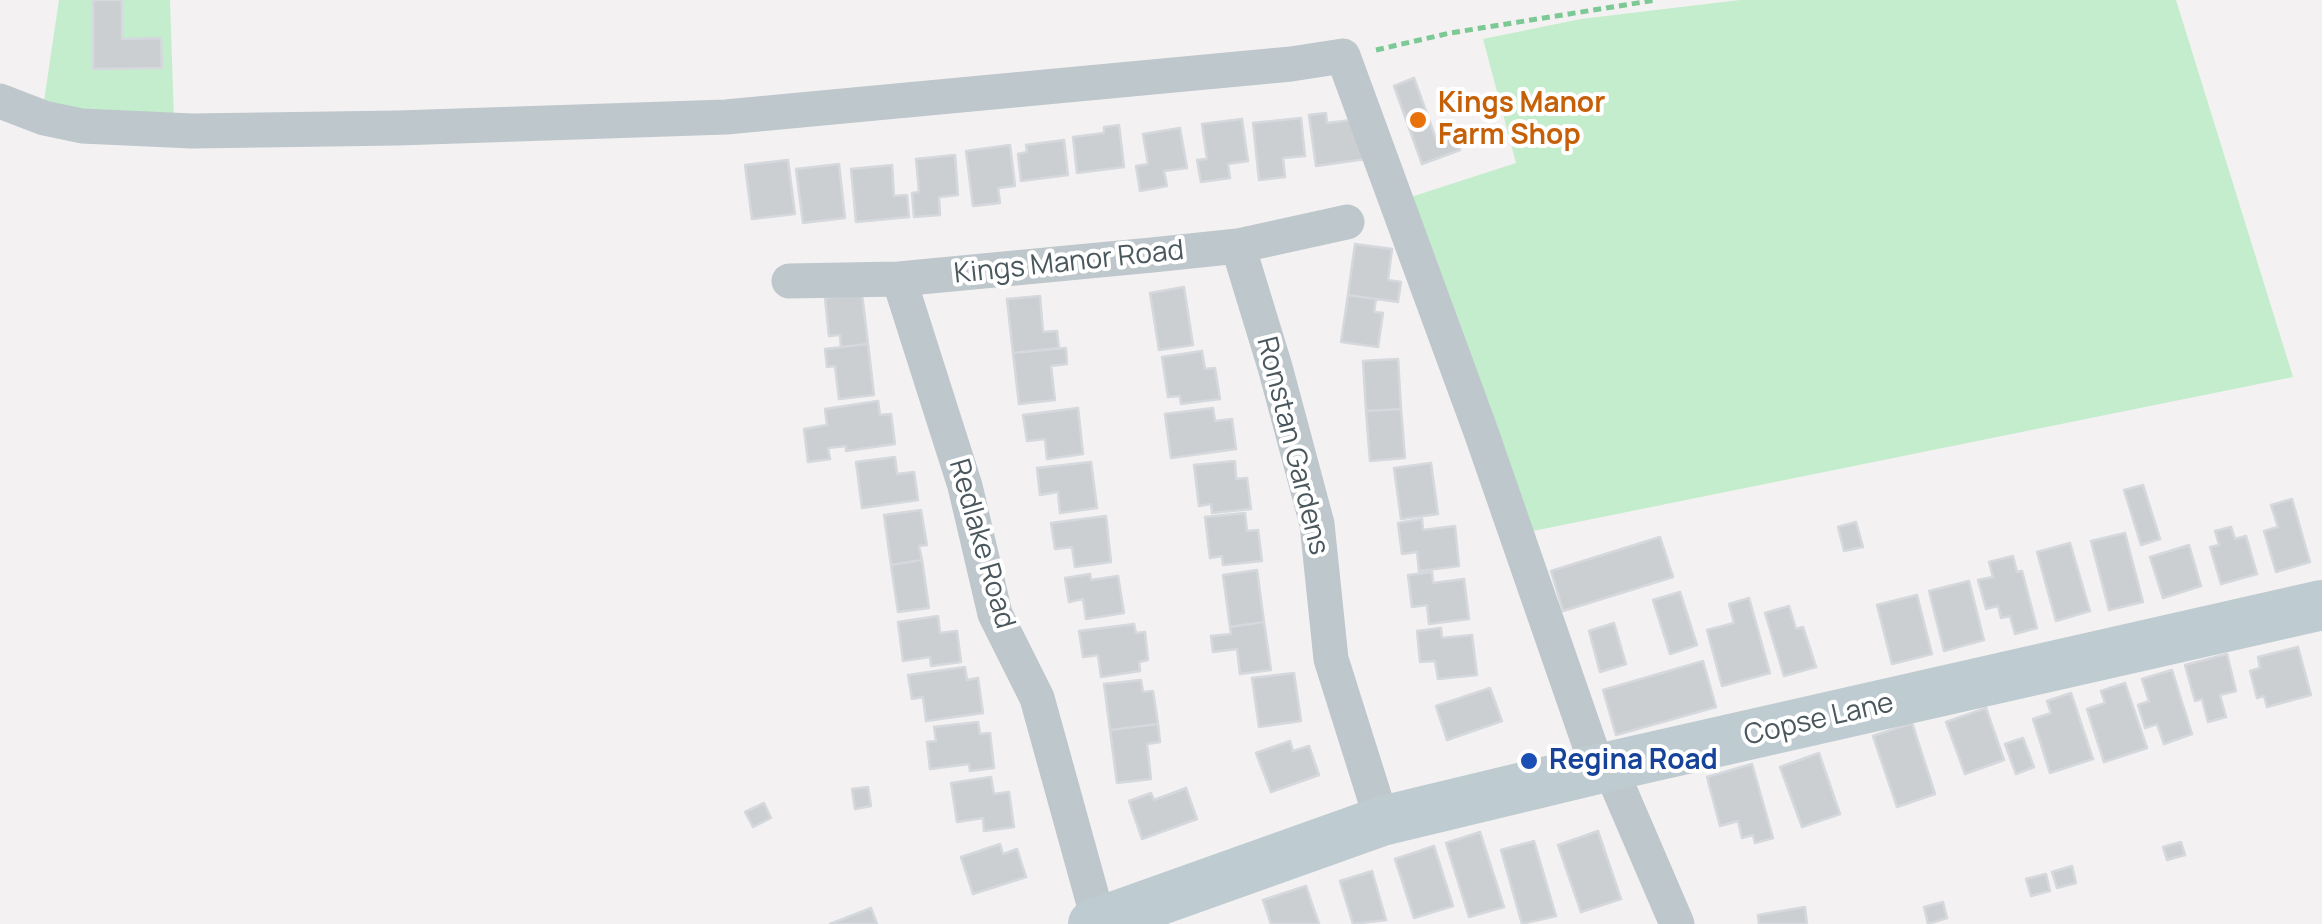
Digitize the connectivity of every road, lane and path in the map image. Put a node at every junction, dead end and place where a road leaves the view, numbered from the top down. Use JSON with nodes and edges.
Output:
{"nodes":[{"id":1,"x":1656,"y":0,"type":"edge"},
{"id":2,"x":1343,"y":56,"type":"junction"},
{"id":3,"x":0,"y":101,"type":"edge"},
{"id":4,"x":1347,"y":222,"type":"dead end"},
{"id":5,"x":1238,"y":246,"type":"junction"},
{"id":6,"x":899,"y":279,"type":"junction"},
{"id":7,"x":789,"y":281,"type":"dead end"},
{"id":8,"x":2322,"y":604,"type":"edge"},
{"id":9,"x":1604,"y":768,"type":"junction"},
{"id":10,"x":1382,"y":821,"type":"junction"},
{"id":11,"x":1096,"y":923,"type":"edge"},
{"id":12,"x":1677,"y":924,"type":"edge"}],
"edges":[{"from":1,"to":2,"type":"path"},
{"from":2,"to":3,"type":"street"},
{"from":2,"to":9,"type":"street"},
{"from":4,"to":5,"type":"street","name":"Kings Manor Road"},
{"from":5,"to":6,"type":"street","name":"Kings Manor Road"},
{"from":5,"to":10,"type":"street","name":"Ronstan Gardens"},
{"from":6,"to":7,"type":"street","name":"Kings Manor Road"},
{"from":6,"to":11,"type":"street","name":"Redlake Road"},
{"from":8,"to":9,"type":"street","name":"Copse Lane"},
{"from":9,"to":10,"type":"street","name":"Copse Lane"},
{"from":9,"to":12,"type":"street"},
{"from":10,"to":11,"type":"street","name":"Copse Lane"}]}
